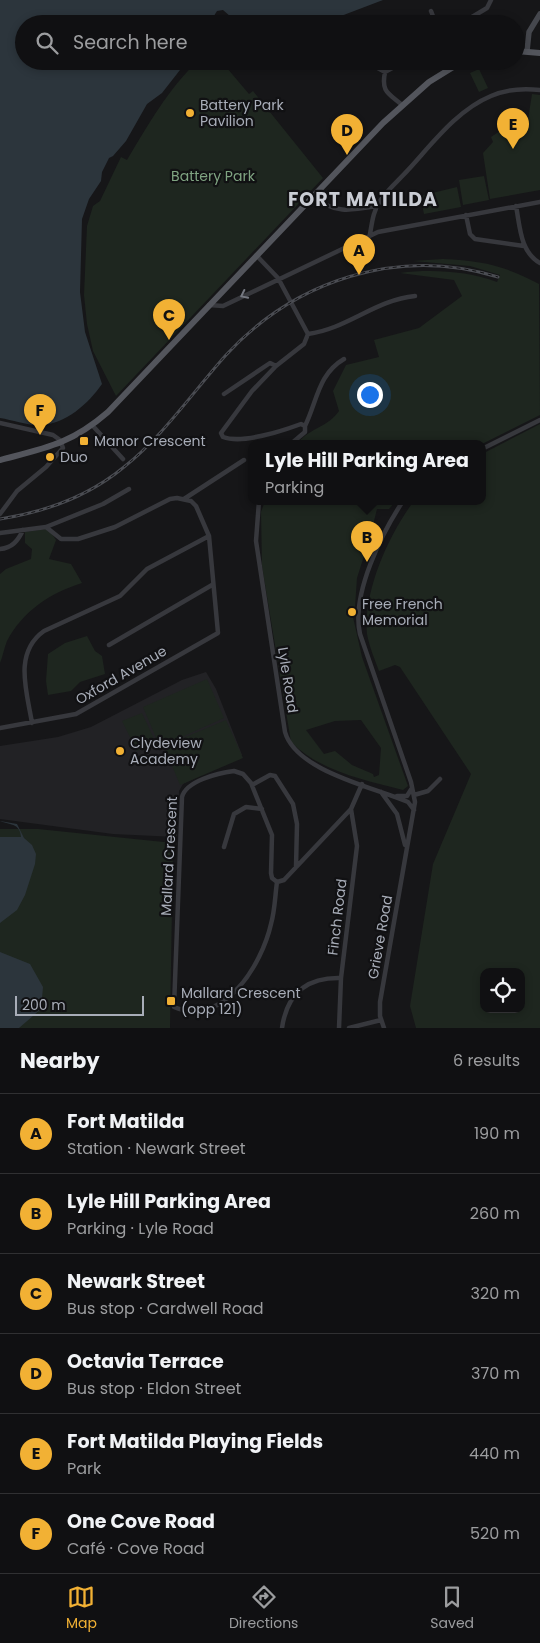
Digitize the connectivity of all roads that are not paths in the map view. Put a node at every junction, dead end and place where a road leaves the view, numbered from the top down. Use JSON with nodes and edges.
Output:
{"nodes":[{"id":1,"x":490,"y":0,"type":"edge"},
{"id":2,"x":431,"y":11,"type":"dead end"},
{"id":3,"x":540,"y":14,"type":"edge"},
{"id":4,"x":433,"y":15,"type":"edge"},
{"id":5,"x":475,"y":15,"type":"edge"},
{"id":6,"x":527,"y":51,"type":"joint"},
{"id":7,"x":540,"y":53,"type":"edge"},
{"id":8,"x":381,"y":70,"type":"edge"},
{"id":9,"x":388,"y":70,"type":"edge"},
{"id":10,"x":448,"y":70,"type":"edge"},
{"id":11,"x":385,"y":72,"type":"junction"},
{"id":12,"x":540,"y":90,"type":"edge"},
{"id":13,"x":402,"y":105,"type":"junction"},
{"id":14,"x":314,"y":196,"type":"junction"},
{"id":15,"x":540,"y":202,"type":"edge"},
{"id":16,"x":377,"y":206,"type":"junction"},
{"id":17,"x":516,"y":206,"type":"junction"},
{"id":18,"x":466,"y":215,"type":"junction"},
{"id":19,"x":370,"y":234,"type":"junction"},
{"id":20,"x":524,"y":246,"type":"junction"},
{"id":21,"x":256,"y":256,"type":"junction"},
{"id":22,"x":540,"y":263,"type":"edge"},
{"id":23,"x":278,"y":278,"type":"junction"},
{"id":24,"x":415,"y":296,"type":"dead end"},
{"id":25,"x":216,"y":298,"type":"junction"},
{"id":26,"x":229,"y":302,"type":"junction"},
{"id":27,"x":209,"y":305,"type":"junction"},
{"id":28,"x":308,"y":334,"type":"junction"},
{"id":29,"x":344,"y":359,"type":"dead end"},
{"id":30,"x":276,"y":366,"type":"junction"},
{"id":31,"x":224,"y":394,"type":"dead end"},
{"id":32,"x":540,"y":420,"type":"edge"},
{"id":33,"x":0,"y":423,"type":"edge"},
{"id":34,"x":92,"y":425,"type":"junction"},
{"id":35,"x":305,"y":426,"type":"junction"},
{"id":36,"x":296,"y":440,"type":"edge"},
{"id":37,"x":62,"y":443,"type":"junction"},
{"id":38,"x":486,"y":447,"type":"edge"},
{"id":39,"x":124,"y":459,"type":"dead end"},
{"id":40,"x":0,"y":460,"type":"edge"},
{"id":41,"x":244,"y":460,"type":"dead end"},
{"id":42,"x":129,"y":489,"type":"dead end"},
{"id":43,"x":184,"y":499,"type":"junction"},
{"id":44,"x":259,"y":505,"type":"edge"},
{"id":45,"x":401,"y":505,"type":"edge"},
{"id":46,"x":0,"y":514,"type":"edge"},
{"id":47,"x":46,"y":527,"type":"junction"},
{"id":48,"x":23,"y":530,"type":"junction"},
{"id":49,"x":0,"y":533,"type":"edge"},
{"id":50,"x":209,"y":536,"type":"junction"},
{"id":51,"x":0,"y":549,"type":"edge"},
{"id":52,"x":212,"y":585,"type":"junction"},
{"id":53,"x":109,"y":645,"type":"dead end"},
{"id":54,"x":32,"y":723,"type":"junction"},
{"id":55,"x":0,"y":728,"type":"edge"},
{"id":56,"x":440,"y":779,"type":"dead end"},
{"id":57,"x":411,"y":782,"type":"junction"},
{"id":58,"x":362,"y":784,"type":"junction"},
{"id":59,"x":252,"y":785,"type":"junction"},
{"id":60,"x":378,"y":790,"type":"junction"},
{"id":61,"x":414,"y":795,"type":"junction"},
{"id":62,"x":395,"y":796,"type":"junction"},
{"id":63,"x":392,"y":804,"type":"junction"},
{"id":64,"x":351,"y":808,"type":"junction"},
{"id":65,"x":262,"y":809,"type":"junction"},
{"id":66,"x":415,"y":811,"type":"junction"},
{"id":67,"x":400,"y":821,"type":"junction"},
{"id":68,"x":412,"y":824,"type":"junction"},
{"id":69,"x":224,"y":847,"type":"dead end"},
{"id":70,"x":406,"y":849,"type":"junction"},
{"id":71,"x":296,"y":867,"type":"junction"},
{"id":72,"x":277,"y":882,"type":"junction"},
{"id":73,"x":341,"y":978,"type":"junction"},
{"id":74,"x":381,"y":1020,"type":"junction"},
{"id":75,"x":282,"y":1028,"type":"edge"},
{"id":76,"x":339,"y":1028,"type":"edge"},
{"id":77,"x":349,"y":1028,"type":"edge"},
{"id":78,"x":384,"y":1028,"type":"edge"}],
"edges":[{"from":1,"to":5,"type":"street"},
{"from":2,"to":4,"type":"street"},
{"from":3,"to":6,"type":"street"},
{"from":6,"to":7,"type":"main road"},
{"from":8,"to":11,"type":"street"},
{"from":9,"to":11,"type":"street"},
{"from":10,"to":13,"type":"main road"},
{"from":11,"to":13,"type":"street"},
{"from":12,"to":16,"type":"street"},
{"from":13,"to":14,"type":"main road"},
{"from":14,"to":16,"type":"street"},
{"from":14,"to":21,"type":"main road"},
{"from":15,"to":17,"type":"street"},
{"from":16,"to":19,"type":"street"},
{"from":17,"to":18,"type":"street"},
{"from":17,"to":20,"type":"street"},
{"from":18,"to":19,"type":"street"},
{"from":18,"to":20,"type":"street"},
{"from":19,"to":23,"type":"street"},
{"from":20,"to":22,"type":"street"},
{"from":21,"to":23,"type":"street"},
{"from":21,"to":25,"type":"main road"},
{"from":23,"to":26,"type":"street","one_way":true},
{"from":23,"to":28,"type":"street"},
{"from":24,"to":28,"type":"street"},
{"from":25,"to":26,"type":"street"},
{"from":25,"to":27,"type":"main road"},
{"from":26,"to":27,"type":"street"},
{"from":27,"to":34,"type":"main road"},
{"from":28,"to":30,"type":"street"},
{"from":29,"to":35,"type":"street"},
{"from":30,"to":31,"type":"street"},
{"from":30,"to":35,"type":"street"},
{"from":32,"to":38,"type":"street"},
{"from":33,"to":37,"type":"street"},
{"from":34,"to":37,"type":"main road"},
{"from":34,"to":39,"type":"street"},
{"from":35,"to":36,"type":"street"},
{"from":37,"to":40,"type":"main road"},
{"from":37,"to":46,"type":"street"},
{"from":41,"to":43,"type":"street"},
{"from":42,"to":47,"type":"street"},
{"from":43,"to":47,"type":"street"},
{"from":43,"to":50,"type":"street"},
{"from":44,"to":58,"type":"street","name":"Lyle Road"},
{"from":45,"to":57,"type":"street"},
{"from":47,"to":48,"type":"street"},
{"from":48,"to":49,"type":"street"},
{"from":48,"to":51,"type":"street"},
{"from":50,"to":52,"type":"street"},
{"from":50,"to":54,"type":"street"},
{"from":52,"to":53,"type":"street"},
{"from":52,"to":54,"type":"street","name":"Oxford Avenue"},
{"from":54,"to":55,"type":"street","name":"Oxford Avenue"},
{"from":56,"to":61,"type":"street"},
{"from":57,"to":61,"type":"street"},
{"from":57,"to":62,"type":"street"},
{"from":58,"to":60,"type":"street","name":"Lyle Road"},
{"from":58,"to":64,"type":"street"},
{"from":59,"to":65,"type":"street"},
{"from":59,"to":71,"type":"street"},
{"from":59,"to":72,"type":"street","name":"Mallard Crescent"},
{"from":60,"to":62,"type":"street","name":"Lyle Road"},
{"from":60,"to":63,"type":"street","name":"Grieve Road"},
{"from":61,"to":66,"type":"street"},
{"from":62,"to":63,"type":"street"},
{"from":62,"to":66,"type":"street","name":"Lyle Road"},
{"from":63,"to":67,"type":"street","name":"Grieve Road"},
{"from":64,"to":71,"type":"street"},
{"from":64,"to":73,"type":"street","name":"Finch Road"},
{"from":65,"to":69,"type":"street"},
{"from":65,"to":72,"type":"street"},
{"from":66,"to":68,"type":"street","name":"Grieve Road"},
{"from":67,"to":68,"type":"street"},
{"from":67,"to":70,"type":"street","name":"Grieve Road"},
{"from":68,"to":70,"type":"street","name":"Grieve Road"},
{"from":70,"to":74,"type":"street","name":"Grieve Road"},
{"from":71,"to":72,"type":"street"},
{"from":73,"to":75,"type":"street"},
{"from":73,"to":76,"type":"street","name":"Finch Road"},
{"from":74,"to":77,"type":"street"},
{"from":74,"to":78,"type":"street","name":"Grieve Road"}]}
